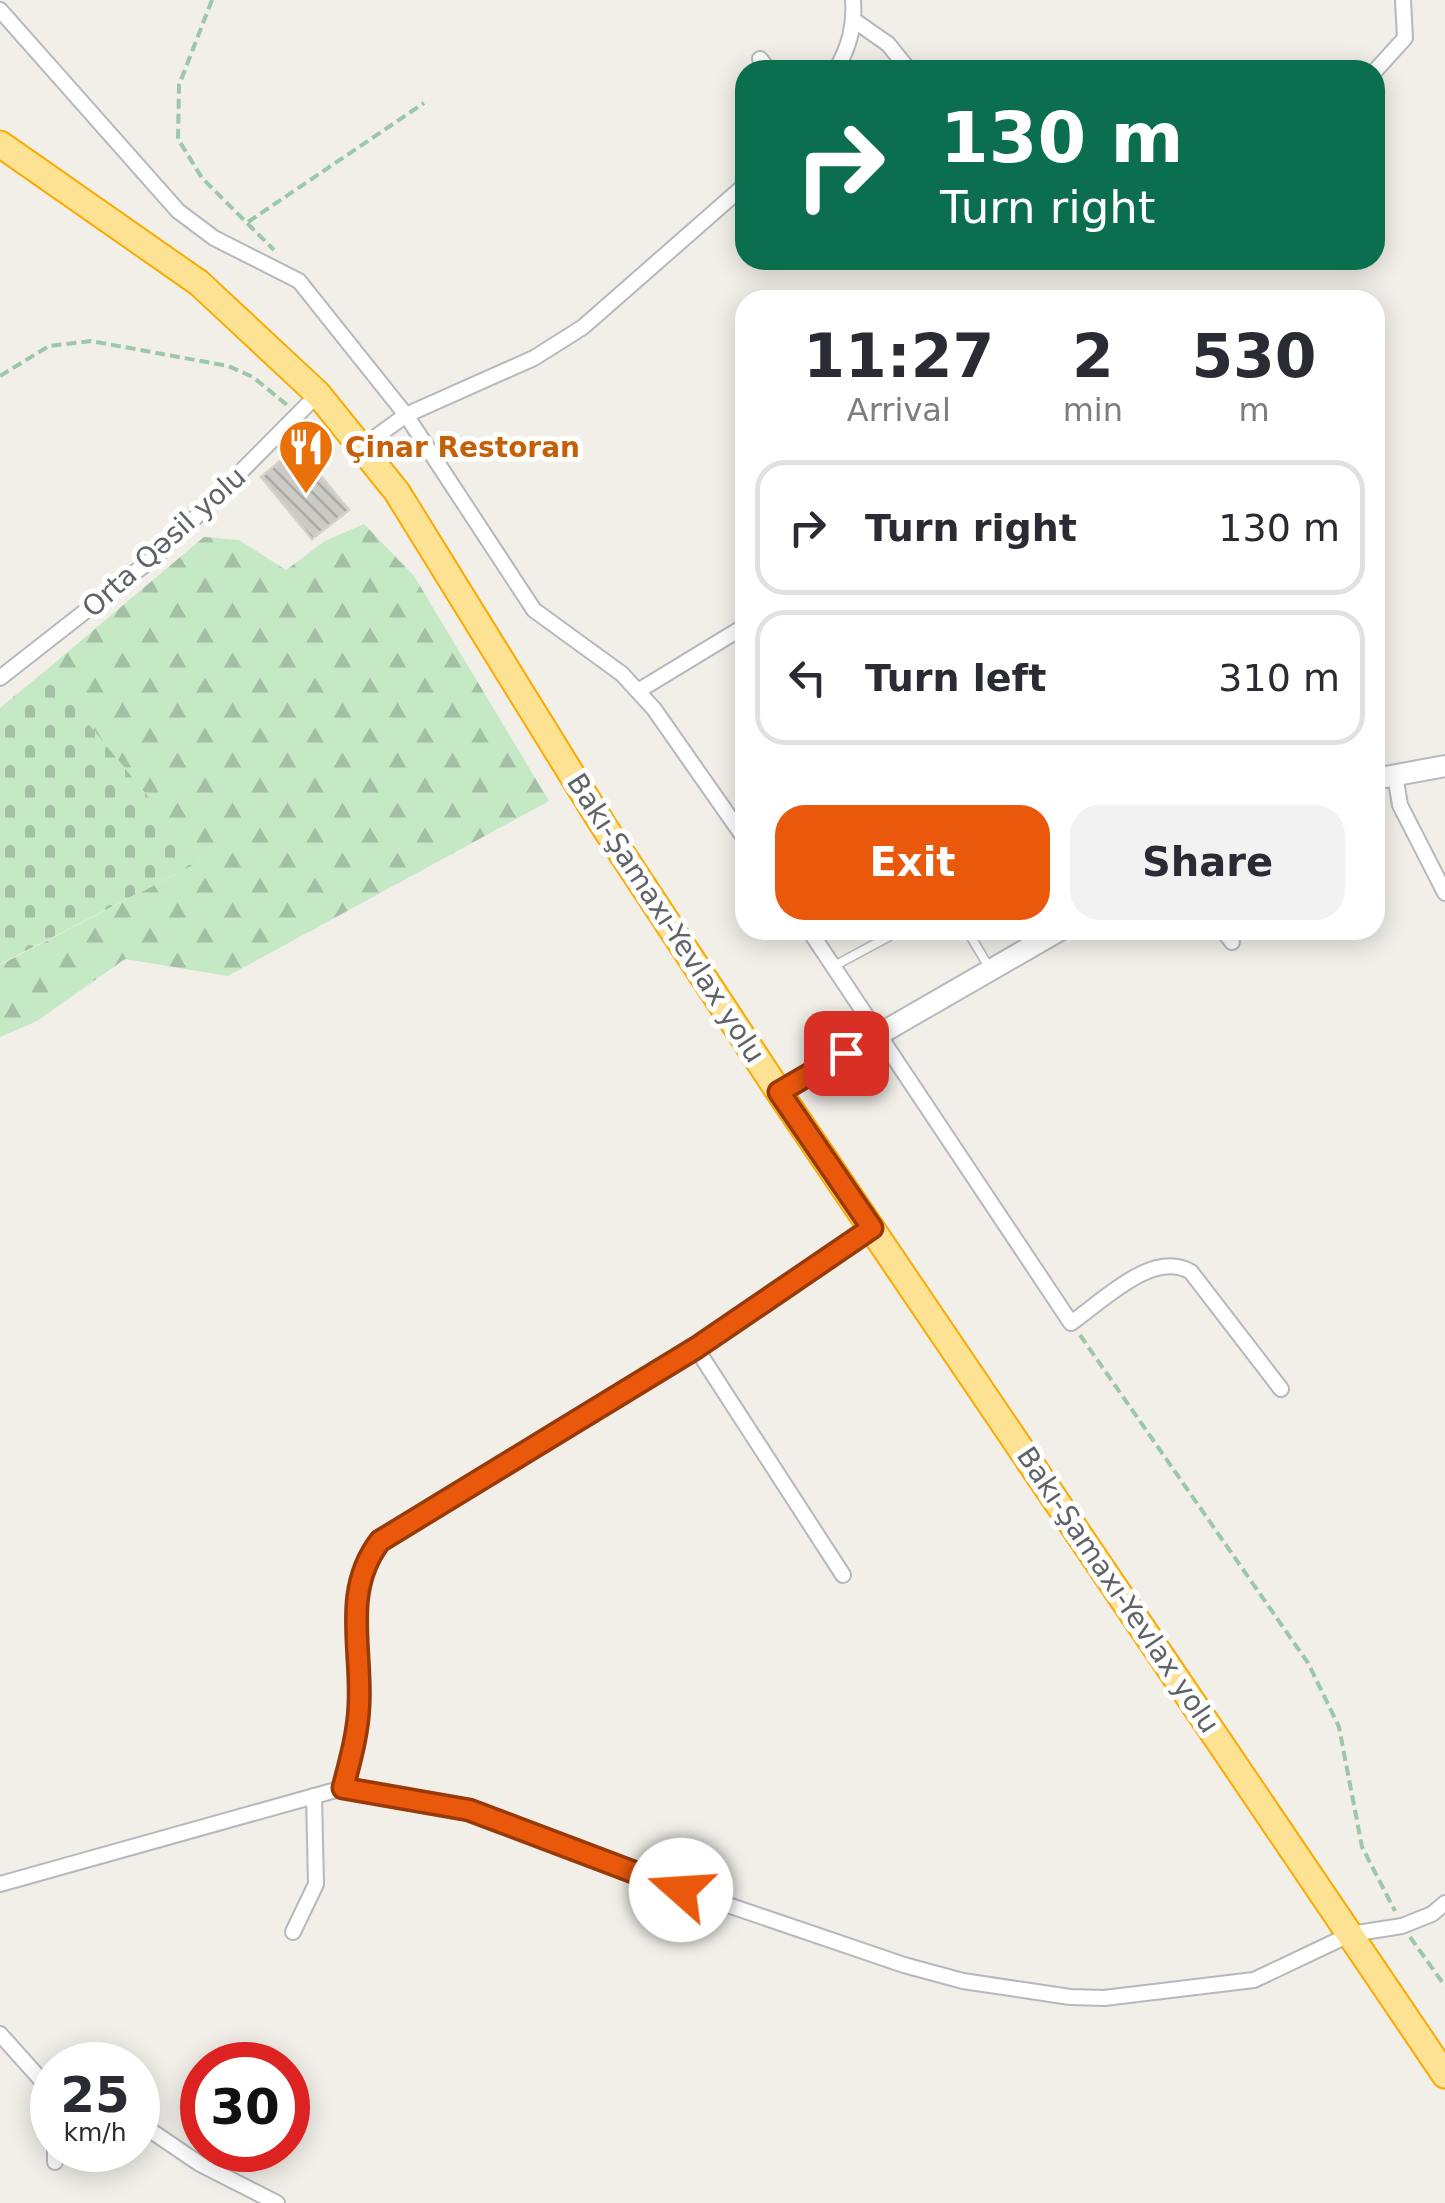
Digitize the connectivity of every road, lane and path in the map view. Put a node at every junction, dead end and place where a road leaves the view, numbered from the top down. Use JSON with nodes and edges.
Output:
{"nodes":[{"id":1,"x":212,"y":0,"type":"edge"},
{"id":2,"x":852,"y":0,"type":"edge"},
{"id":3,"x":1403,"y":0,"type":"edge"},
{"id":4,"x":0,"y":10,"type":"edge"},
{"id":5,"x":855,"y":21,"type":"junction"},
{"id":6,"x":842,"y":60,"type":"edge"},
{"id":7,"x":901,"y":60,"type":"edge"},
{"id":8,"x":1385,"y":60,"type":"edge"},
{"id":9,"x":424,"y":103,"type":"dead end"},
{"id":10,"x":10,"y":151,"type":"edge"},
{"id":11,"x":735,"y":194,"type":"edge"},
{"id":12,"x":248,"y":222,"type":"junction"},
{"id":13,"x":299,"y":281,"type":"junction"},
{"id":14,"x":0,"y":376,"type":"edge"},
{"id":15,"x":318,"y":394,"type":"junction"},
{"id":16,"x":298,"y":414,"type":"junction"},
{"id":17,"x":406,"y":415,"type":"junction"},
{"id":18,"x":362,"y":447,"type":"junction"},
{"id":19,"x":735,"y":632,"type":"edge"},
{"id":20,"x":0,"y":678,"type":"edge"},
{"id":21,"x":638,"y":692,"type":"junction"},
{"id":22,"x":1445,"y":766,"type":"edge"},
{"id":23,"x":1385,"y":777,"type":"edge"},
{"id":24,"x":735,"y":825,"type":"edge"},
{"id":25,"x":1445,"y":893,"type":"edge"},
{"id":26,"x":816,"y":940,"type":"edge"},
{"id":27,"x":883,"y":940,"type":"edge"},
{"id":28,"x":973,"y":940,"type":"edge"},
{"id":29,"x":1043,"y":940,"type":"edge"},
{"id":30,"x":834,"y":966,"type":"junction"},
{"id":31,"x":991,"y":971,"type":"junction"},
{"id":32,"x":880,"y":1034,"type":"junction"},
{"id":33,"x":779,"y":1092,"type":"junction"},
{"id":34,"x":872,"y":1228,"type":"junction"},
{"id":35,"x":1071,"y":1323,"type":"junction"},
{"id":36,"x":696,"y":1348,"type":"junction"},
{"id":37,"x":1280,"y":1390,"type":"dead end"},
{"id":38,"x":844,"y":1575,"type":"dead end"},
{"id":39,"x":343,"y":1788,"type":"junction"},
{"id":40,"x":314,"y":1796,"type":"junction"},
{"id":41,"x":0,"y":1884,"type":"edge"},
{"id":42,"x":1445,"y":1903,"type":"edge"},
{"id":43,"x":1402,"y":1926,"type":"junction"},
{"id":44,"x":293,"y":1932,"type":"dead end"},
{"id":45,"x":1350,"y":1934,"type":"junction"},
{"id":46,"x":1445,"y":1986,"type":"edge"},
{"id":47,"x":0,"y":2034,"type":"edge"},
{"id":48,"x":30,"y":2067,"type":"edge"},
{"id":49,"x":1445,"y":2075,"type":"edge"},
{"id":50,"x":160,"y":2136,"type":"edge"},
{"id":51,"x":277,"y":2203,"type":"edge"}],
"edges":[{"from":1,"to":12,"type":"path"},
{"from":2,"to":5,"type":"street"},
{"from":3,"to":8,"type":"street"},
{"from":4,"to":13,"type":"street"},
{"from":5,"to":6,"type":"street"},
{"from":5,"to":7,"type":"street"},
{"from":9,"to":12,"type":"path"},
{"from":10,"to":15,"type":"highway","name":"Bakı-Şamaxı-Yevlax yolu"},
{"from":11,"to":17,"type":"street"},
{"from":12,"to":13,"type":"path"},
{"from":13,"to":17,"type":"street"},
{"from":14,"to":16,"type":"path"},
{"from":15,"to":16,"type":"street","name":"Orta Qəsil yolu"},
{"from":15,"to":18,"type":"highway","name":"Bakı-Şamaxı-Yevlax yolu"},
{"from":16,"to":20,"type":"street","name":"Orta Qəsil yolu"},
{"from":17,"to":18,"type":"street"},
{"from":17,"to":21,"type":"street"},
{"from":18,"to":33,"type":"highway","name":"Bakı-Şamaxı-Yevlax yolu"},
{"from":19,"to":21,"type":"street"},
{"from":21,"to":24,"type":"street"},
{"from":22,"to":23,"type":"street"},
{"from":23,"to":25,"type":"street"},
{"from":26,"to":30,"type":"street"},
{"from":27,"to":30,"type":"lane"},
{"from":28,"to":31,"type":"lane"},
{"from":29,"to":31,"type":"street"},
{"from":30,"to":32,"type":"street"},
{"from":31,"to":32,"type":"street"},
{"from":32,"to":33,"type":"street"},
{"from":32,"to":35,"type":"street"},
{"from":33,"to":34,"type":"highway","name":"Bakı-Şamaxı-Yevlax yolu"},
{"from":34,"to":36,"type":"street"},
{"from":34,"to":45,"type":"highway","name":"Bakı-Şamaxı-Yevlax yolu"},
{"from":35,"to":37,"type":"street"},
{"from":35,"to":43,"type":"path"},
{"from":36,"to":38,"type":"street"},
{"from":36,"to":39,"type":"street"},
{"from":39,"to":40,"type":"street"},
{"from":39,"to":45,"type":"street"},
{"from":40,"to":41,"type":"street"},
{"from":40,"to":44,"type":"street"},
{"from":42,"to":43,"type":"street"},
{"from":43,"to":45,"type":"street"},
{"from":43,"to":46,"type":"path"},
{"from":45,"to":49,"type":"highway","name":"Bakı-Şamaxı-Yevlax yolu"},
{"from":47,"to":48,"type":"street"},
{"from":50,"to":51,"type":"street"}]}
